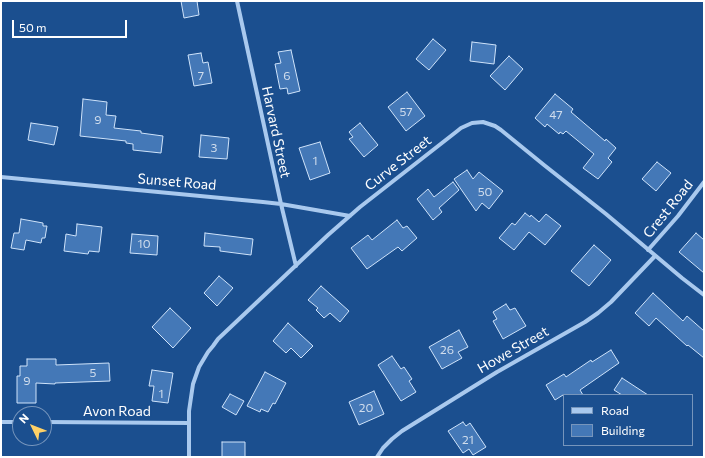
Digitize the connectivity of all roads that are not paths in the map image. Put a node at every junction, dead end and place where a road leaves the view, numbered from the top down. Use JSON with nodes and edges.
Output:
{"nodes":[{"id":1,"x":237,"y":1,"type":"edge"},
{"id":2,"x":1,"y":177,"type":"edge"},
{"id":3,"x":704,"y":182,"type":"edge"},
{"id":4,"x":281,"y":204,"type":"junction"},
{"id":5,"x":350,"y":216,"type":"junction"},
{"id":6,"x":648,"y":250,"type":"junction"},
{"id":7,"x":655,"y":256,"type":"junction"},
{"id":8,"x":296,"y":266,"type":"junction"},
{"id":9,"x":704,"y":295,"type":"edge"},
{"id":10,"x":1,"y":422,"type":"edge"},
{"id":11,"x":12,"y":422,"type":"edge"},
{"id":12,"x":52,"y":422,"type":"edge"},
{"id":13,"x":189,"y":423,"type":"junction"},
{"id":14,"x":189,"y":457,"type":"edge"},
{"id":15,"x":377,"y":457,"type":"edge"}],
"edges":[{"from":1,"to":4,"type":"street","name":"Harvard Street"},
{"from":2,"to":4,"type":"street","name":"Sunset Road"},
{"from":3,"to":6,"type":"street","name":"Crest Road"},
{"from":4,"to":5,"type":"street","name":"Sunset Road"},
{"from":4,"to":8,"type":"street","name":"Harvard Street"},
{"from":5,"to":6,"type":"street","name":"Curve Street"},
{"from":5,"to":8,"type":"street","name":"Curve Street"},
{"from":6,"to":7,"type":"street","name":"Curve Street"},
{"from":7,"to":9,"type":"street","name":"Curve Street"},
{"from":7,"to":15,"type":"street","name":"Howe Street"},
{"from":8,"to":13,"type":"street","name":"Curve Street"},
{"from":10,"to":11,"type":"street"},
{"from":12,"to":13,"type":"street","name":"Avon Road"},
{"from":13,"to":14,"type":"street","name":"Curve Street"}]}
